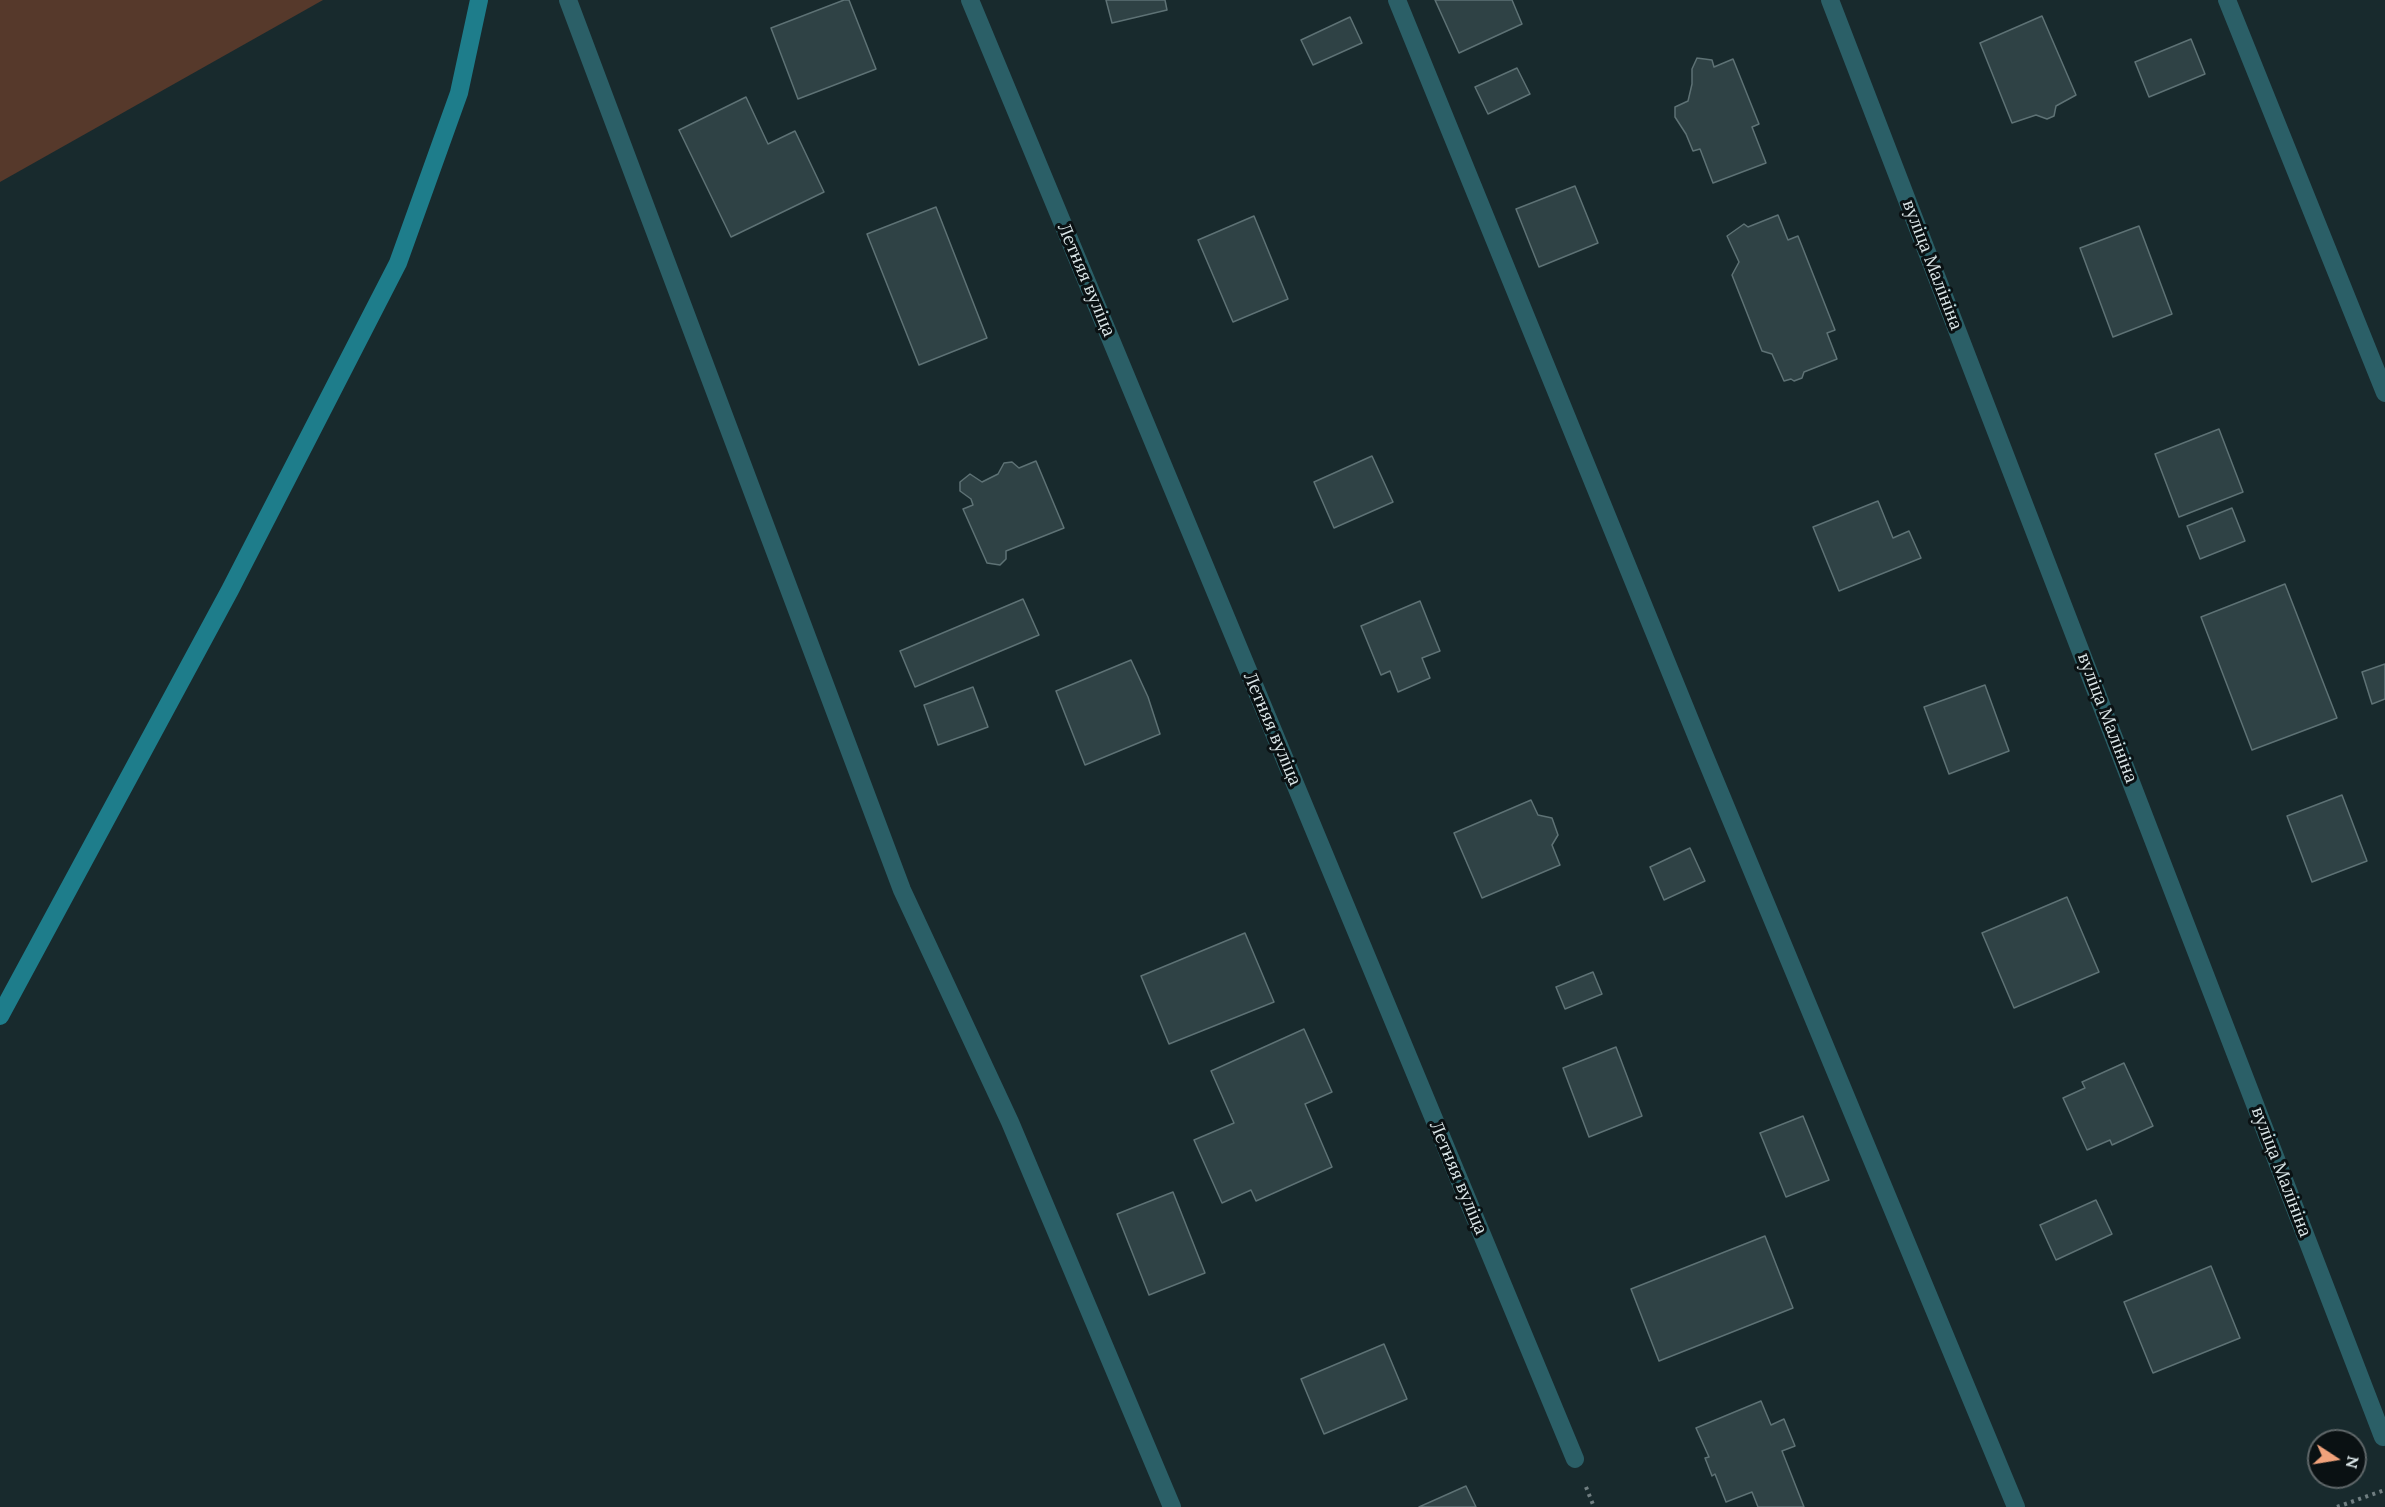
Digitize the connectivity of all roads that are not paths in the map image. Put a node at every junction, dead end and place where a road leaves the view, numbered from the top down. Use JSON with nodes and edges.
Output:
{"nodes":[{"id":1,"x":479,"y":0,"type":"edge"},
{"id":2,"x":568,"y":0,"type":"edge"},
{"id":3,"x":970,"y":0,"type":"edge"},
{"id":4,"x":1397,"y":0,"type":"edge"},
{"id":5,"x":1830,"y":0,"type":"edge"},
{"id":6,"x":2227,"y":0,"type":"edge"},
{"id":7,"x":2385,"y":393,"type":"edge"},
{"id":8,"x":0,"y":1016,"type":"edge"},
{"id":9,"x":2383,"y":1437,"type":"dead end"},
{"id":10,"x":1575,"y":1458,"type":"dead end"},
{"id":11,"x":1172,"y":1507,"type":"edge"},
{"id":12,"x":2016,"y":1507,"type":"edge"}],
"edges":[{"from":1,"to":8,"type":"street"},
{"from":2,"to":11,"type":"street"},
{"from":3,"to":10,"type":"street","name":"Летняя вуліца"},
{"from":4,"to":12,"type":"street"},
{"from":5,"to":9,"type":"street","name":"вуліца Малініна"},
{"from":6,"to":7,"type":"street"}]}
